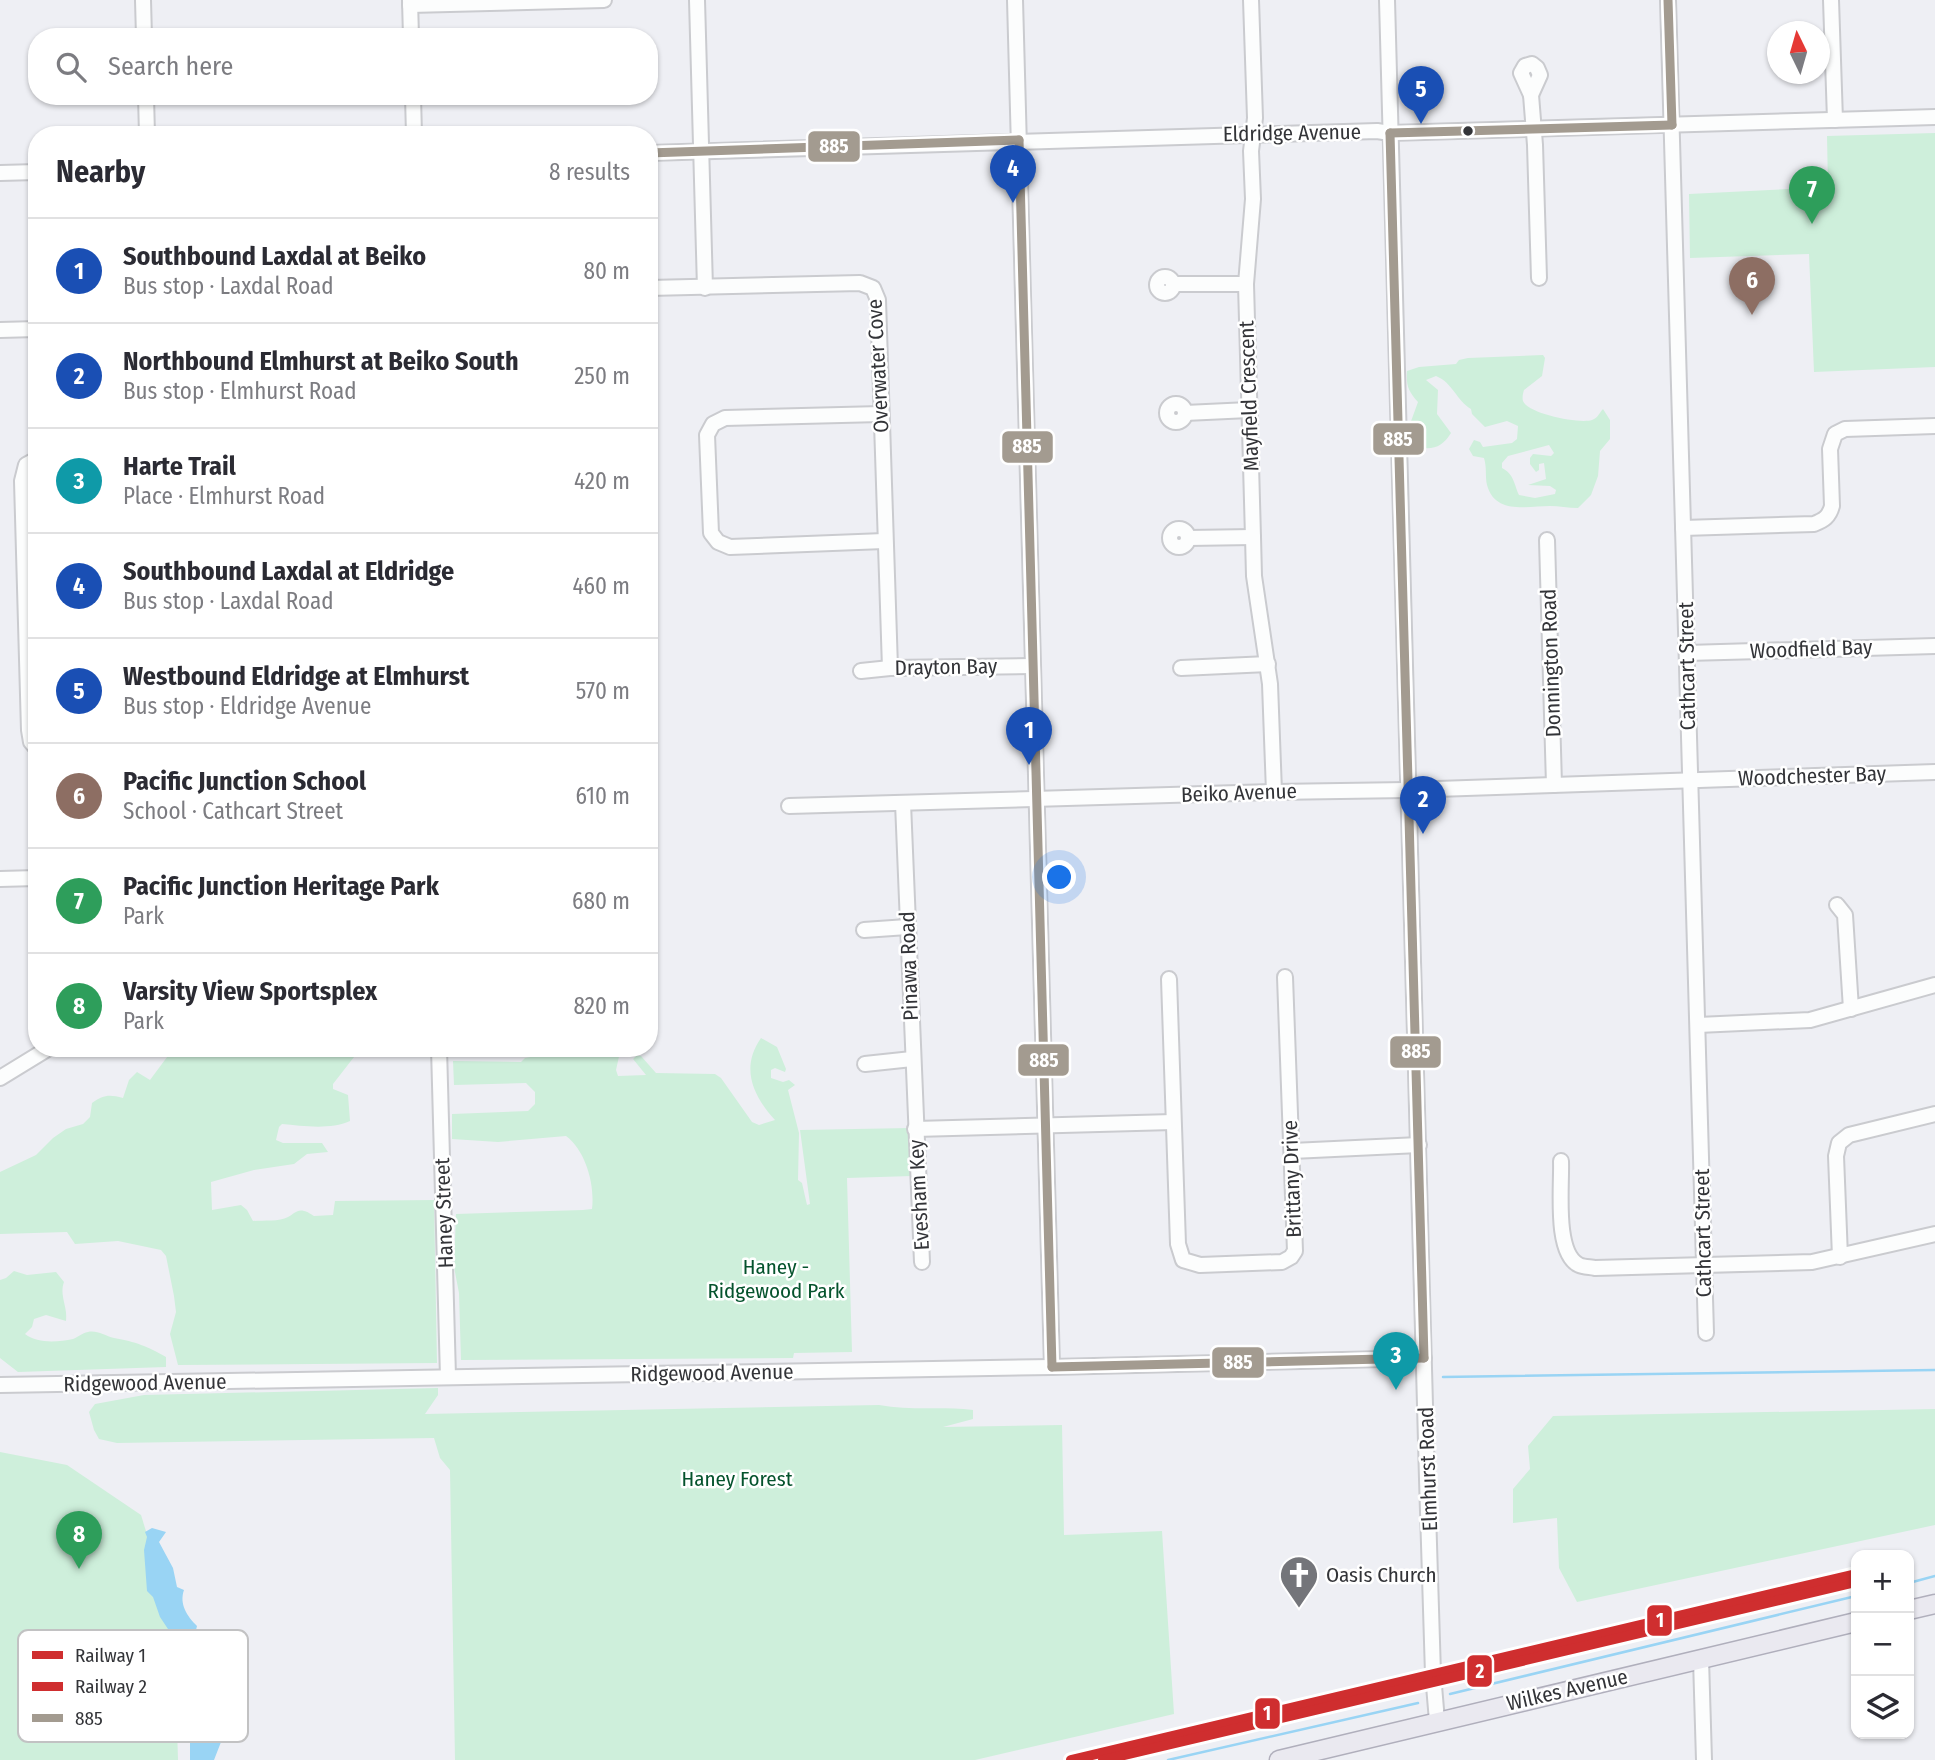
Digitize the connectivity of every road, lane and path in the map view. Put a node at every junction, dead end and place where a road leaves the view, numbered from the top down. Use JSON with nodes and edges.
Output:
{"nodes":[{"id":1,"x":143,"y":0,"type":"edge"},
{"id":2,"x":604,"y":0,"type":"edge"},
{"id":3,"x":697,"y":0,"type":"edge"},
{"id":4,"x":1015,"y":0,"type":"edge"},
{"id":5,"x":1251,"y":0,"type":"edge"},
{"id":6,"x":1387,"y":0,"type":"edge"},
{"id":7,"x":1668,"y":0,"type":"edge"},
{"id":8,"x":1831,"y":0,"type":"edge"},
{"id":9,"x":551,"y":1,"type":"edge"},
{"id":10,"x":410,"y":3,"type":"edge"},
{"id":11,"x":144,"y":28,"type":"edge"},
{"id":12,"x":411,"y":28,"type":"edge"},
{"id":13,"x":1531,"y":95,"type":"dead end"},
{"id":14,"x":146,"y":105,"type":"edge"},
{"id":15,"x":413,"y":105,"type":"edge"},
{"id":16,"x":1935,"y":117,"type":"edge"},
{"id":17,"x":1835,"y":120,"type":"junction"},
{"id":18,"x":1672,"y":125,"type":"junction"},
{"id":19,"x":147,"y":126,"type":"edge"},
{"id":20,"x":414,"y":126,"type":"edge"},
{"id":21,"x":1534,"y":128,"type":"junction"},
{"id":22,"x":1253,"y":134,"type":"junction"},
{"id":23,"x":1391,"y":134,"type":"junction"},
{"id":24,"x":1019,"y":140,"type":"junction"},
{"id":25,"x":703,"y":151,"type":"junction"},
{"id":26,"x":658,"y":153,"type":"edge"},
{"id":27,"x":28,"y":172,"type":"edge"},
{"id":28,"x":0,"y":173,"type":"edge"},
{"id":29,"x":1539,"y":278,"type":"dead end"},
{"id":30,"x":1173,"y":284,"type":"dead end"},
{"id":31,"x":1246,"y":284,"type":"junction"},
{"id":32,"x":658,"y":288,"type":"edge"},
{"id":33,"x":705,"y":288,"type":"junction"},
{"id":34,"x":28,"y":329,"type":"edge"},
{"id":35,"x":0,"y":330,"type":"edge"},
{"id":36,"x":1250,"y":410,"type":"junction"},
{"id":37,"x":1185,"y":413,"type":"dead end"},
{"id":38,"x":881,"y":414,"type":"junction"},
{"id":39,"x":1935,"y":426,"type":"edge"},
{"id":40,"x":28,"y":464,"type":"edge"},
{"id":41,"x":1684,"y":528,"type":"junction"},
{"id":42,"x":1252,"y":537,"type":"junction"},
{"id":43,"x":1188,"y":538,"type":"dead end"},
{"id":44,"x":1548,"y":540,"type":"dead end"},
{"id":45,"x":884,"y":541,"type":"junction"},
{"id":46,"x":1935,"y":646,"type":"edge"},
{"id":47,"x":1687,"y":653,"type":"junction"},
{"id":48,"x":1268,"y":664,"type":"junction"},
{"id":49,"x":1032,"y":666,"type":"junction"},
{"id":50,"x":890,"y":668,"type":"junction"},
{"id":51,"x":1181,"y":668,"type":"dead end"},
{"id":52,"x":861,"y":671,"type":"dead end"},
{"id":53,"x":28,"y":694,"type":"edge"},
{"id":54,"x":1935,"y":772,"type":"edge"},
{"id":55,"x":1690,"y":780,"type":"junction"},
{"id":56,"x":1554,"y":785,"type":"junction"},
{"id":57,"x":1407,"y":790,"type":"junction"},
{"id":58,"x":1273,"y":792,"type":"junction"},
{"id":59,"x":1036,"y":799,"type":"junction"},
{"id":60,"x":903,"y":803,"type":"junction"},
{"id":61,"x":789,"y":806,"type":"dead end"},
{"id":62,"x":28,"y":878,"type":"edge"},
{"id":63,"x":0,"y":879,"type":"edge"},
{"id":64,"x":1836,"y":905,"type":"dead end"},
{"id":65,"x":907,"y":927,"type":"junction"},
{"id":66,"x":864,"y":930,"type":"dead end"},
{"id":67,"x":1285,"y":977,"type":"dead end"},
{"id":68,"x":1169,"y":979,"type":"dead end"},
{"id":69,"x":1935,"y":985,"type":"edge"},
{"id":70,"x":1851,"y":1009,"type":"junction"},
{"id":71,"x":1698,"y":1025,"type":"junction"},
{"id":72,"x":34,"y":1057,"type":"edge"},
{"id":73,"x":439,"y":1057,"type":"edge"},
{"id":74,"x":912,"y":1059,"type":"junction"},
{"id":75,"x":865,"y":1064,"type":"dead end"},
{"id":76,"x":0,"y":1078,"type":"edge"},
{"id":77,"x":1935,"y":1114,"type":"edge"},
{"id":78,"x":1173,"y":1122,"type":"junction"},
{"id":79,"x":1045,"y":1125,"type":"junction"},
{"id":80,"x":915,"y":1129,"type":"junction"},
{"id":81,"x":1419,"y":1145,"type":"junction"},
{"id":82,"x":1292,"y":1151,"type":"junction"},
{"id":83,"x":1561,"y":1161,"type":"dead end"},
{"id":84,"x":1935,"y":1234,"type":"edge"},
{"id":85,"x":1840,"y":1257,"type":"junction"},
{"id":86,"x":922,"y":1262,"type":"dead end"},
{"id":87,"x":1704,"y":1265,"type":"junction"},
{"id":88,"x":1706,"y":1333,"type":"dead end"},
{"id":89,"x":1424,"y":1358,"type":"junction"},
{"id":90,"x":1052,"y":1367,"type":"junction"},
{"id":91,"x":448,"y":1377,"type":"junction"},
{"id":92,"x":0,"y":1385,"type":"edge"},
{"id":93,"x":1935,"y":1604,"type":"edge"},
{"id":94,"x":1914,"y":1609,"type":"edge"},
{"id":95,"x":1851,"y":1623,"type":"edge"},
{"id":96,"x":1700,"y":1659,"type":"junction"},
{"id":97,"x":1437,"y":1721,"type":"junction"},
{"id":98,"x":1279,"y":1760,"type":"edge"},
{"id":99,"x":1704,"y":1760,"type":"edge"}],
"edges":[{"from":1,"to":11,"type":"street"},
{"from":2,"to":9,"type":"street"},
{"from":3,"to":25,"type":"street"},
{"from":4,"to":24,"type":"street"},
{"from":5,"to":22,"type":"street","name":"Mayfield Crescent"},
{"from":6,"to":23,"type":"street","name":"Elmhurst Road"},
{"from":7,"to":18,"type":"street","name":"Cathcart Street"},
{"from":8,"to":17,"type":"street"},
{"from":9,"to":10,"type":"street"},
{"from":10,"to":12,"type":"street"},
{"from":13,"to":21,"type":"street"},
{"from":14,"to":19,"type":"street"},
{"from":15,"to":20,"type":"street"},
{"from":16,"to":17,"type":"street","name":"Eldridge Avenue"},
{"from":17,"to":18,"type":"street","name":"Eldridge Avenue"},
{"from":18,"to":21,"type":"street","name":"Eldridge Avenue"},
{"from":18,"to":41,"type":"street","name":"Cathcart Street"},
{"from":21,"to":23,"type":"street","name":"Eldridge Avenue"},
{"from":21,"to":29,"type":"street"},
{"from":22,"to":23,"type":"street","name":"Eldridge Avenue"},
{"from":22,"to":24,"type":"street","name":"Eldridge Avenue"},
{"from":22,"to":31,"type":"street","name":"Mayfield Crescent"},
{"from":23,"to":57,"type":"street","name":"Elmhurst Road"},
{"from":24,"to":25,"type":"street","name":"Eldridge Avenue"},
{"from":24,"to":49,"type":"street"},
{"from":25,"to":26,"type":"street","name":"Eldridge Avenue"},
{"from":25,"to":33,"type":"street"},
{"from":27,"to":28,"type":"street"},
{"from":30,"to":31,"type":"street"},
{"from":31,"to":36,"type":"street","name":"Mayfield Crescent"},
{"from":32,"to":33,"type":"street","name":"Overwater Cove"},
{"from":33,"to":38,"type":"street","name":"Overwater Cove"},
{"from":34,"to":35,"type":"street"},
{"from":36,"to":37,"type":"street"},
{"from":36,"to":42,"type":"street","name":"Mayfield Crescent"},
{"from":38,"to":45,"type":"street","name":"Overwater Cove"},
{"from":38,"to":45,"type":"street"},
{"from":39,"to":41,"type":"street"},
{"from":40,"to":53,"type":"street"},
{"from":41,"to":47,"type":"street","name":"Cathcart Street"},
{"from":42,"to":43,"type":"street"},
{"from":42,"to":48,"type":"street","name":"Mayfield Crescent"},
{"from":44,"to":56,"type":"street","name":"Donnington Road"},
{"from":45,"to":50,"type":"street","name":"Overwater Cove"},
{"from":46,"to":47,"type":"street","name":"Woodfield Bay"},
{"from":47,"to":55,"type":"street","name":"Cathcart Street"},
{"from":48,"to":51,"type":"street"},
{"from":48,"to":58,"type":"street","name":"Mayfield Crescent"},
{"from":49,"to":50,"type":"street","name":"Drayton Bay"},
{"from":49,"to":59,"type":"street"},
{"from":50,"to":52,"type":"street","name":"Drayton Bay"},
{"from":54,"to":55,"type":"street","name":"Woodchester Bay"},
{"from":55,"to":56,"type":"street","name":"Beiko Avenue"},
{"from":55,"to":71,"type":"street","name":"Cathcart Street"},
{"from":56,"to":57,"type":"street","name":"Beiko Avenue"},
{"from":57,"to":58,"type":"street","name":"Beiko Avenue"},
{"from":57,"to":81,"type":"street","name":"Elmhurst Road"},
{"from":58,"to":59,"type":"street","name":"Beiko Avenue"},
{"from":59,"to":60,"type":"street","name":"Beiko Avenue"},
{"from":59,"to":79,"type":"street"},
{"from":60,"to":61,"type":"street","name":"Beiko Avenue"},
{"from":60,"to":65,"type":"street","name":"Pinawa Road"},
{"from":62,"to":63,"type":"street"},
{"from":64,"to":70,"type":"street"},
{"from":65,"to":66,"type":"street"},
{"from":65,"to":74,"type":"street","name":"Pinawa Road"},
{"from":67,"to":82,"type":"street","name":"Brittany Drive"},
{"from":68,"to":78,"type":"street","name":"Brittany Drive"},
{"from":69,"to":70,"type":"street"},
{"from":70,"to":71,"type":"street"},
{"from":71,"to":87,"type":"street","name":"Cathcart Street"},
{"from":72,"to":76,"type":"street"},
{"from":73,"to":91,"type":"street","name":"Haney Street"},
{"from":74,"to":75,"type":"street"},
{"from":74,"to":80,"type":"street","name":"Pinawa Road"},
{"from":77,"to":85,"type":"street"},
{"from":78,"to":79,"type":"street"},
{"from":78,"to":82,"type":"street","name":"Brittany Drive"},
{"from":79,"to":80,"type":"street"},
{"from":79,"to":90,"type":"street"},
{"from":80,"to":86,"type":"street","name":"Evesham Key"},
{"from":81,"to":82,"type":"street"},
{"from":81,"to":89,"type":"street","name":"Elmhurst Road"},
{"from":83,"to":87,"type":"street"},
{"from":84,"to":85,"type":"street"},
{"from":85,"to":87,"type":"street"},
{"from":87,"to":88,"type":"street","name":"Cathcart Street"},
{"from":89,"to":90,"type":"street","name":"Ridgewood Avenue"},
{"from":89,"to":97,"type":"street","name":"Elmhurst Road"},
{"from":90,"to":91,"type":"street","name":"Ridgewood Avenue"},
{"from":91,"to":92,"type":"street","name":"Ridgewood Avenue"},
{"from":93,"to":94,"type":"main road"},
{"from":95,"to":96,"type":"main road","name":"Wilkes Avenue"},
{"from":96,"to":97,"type":"main road","name":"Wilkes Avenue"},
{"from":96,"to":99,"type":"street"},
{"from":97,"to":98,"type":"main road","name":"Wilkes Avenue"}]}
